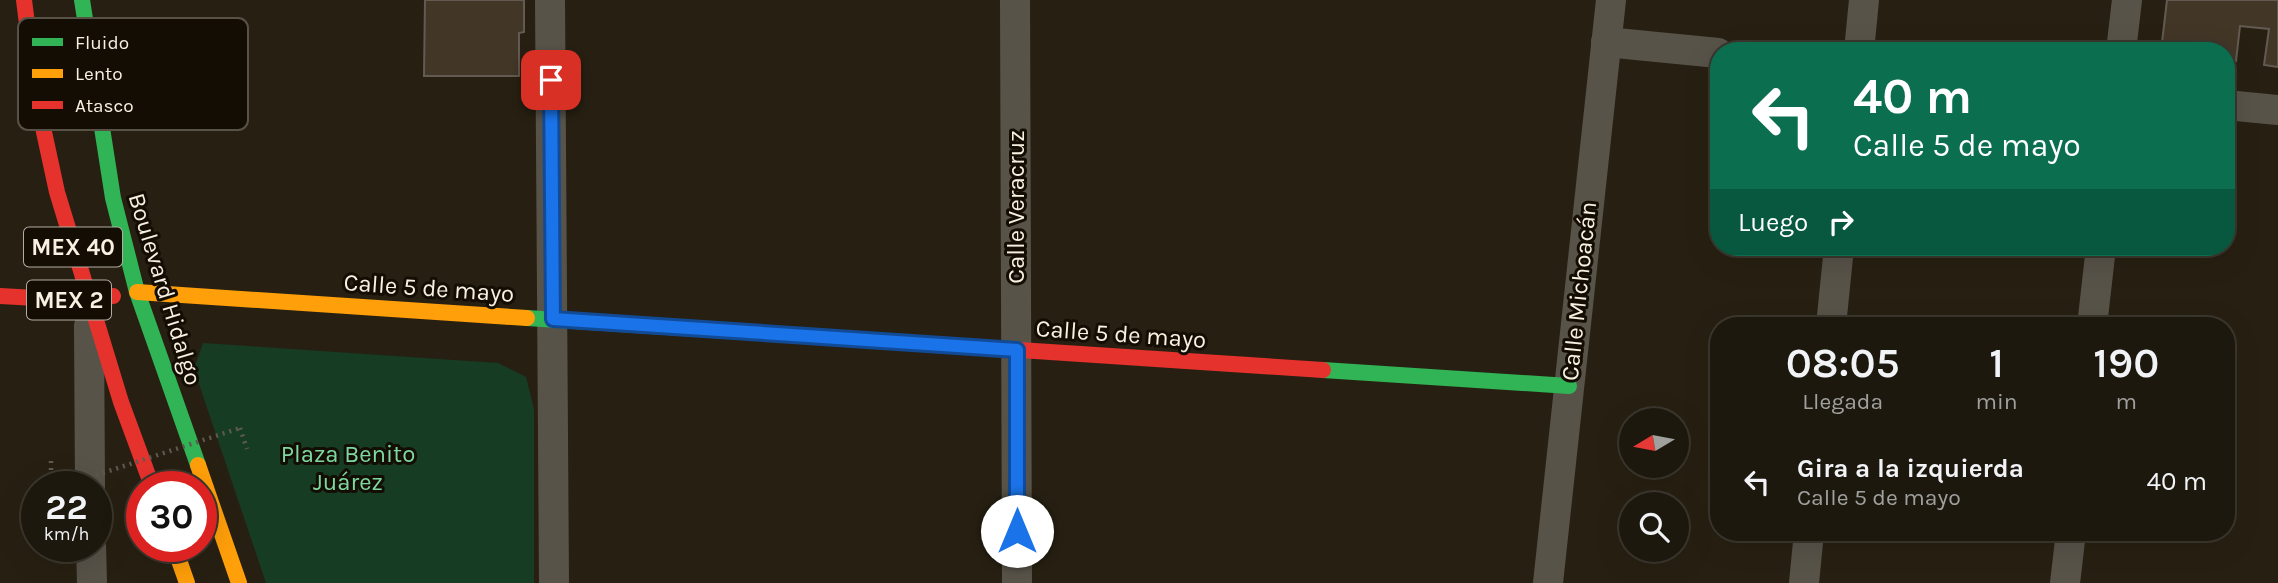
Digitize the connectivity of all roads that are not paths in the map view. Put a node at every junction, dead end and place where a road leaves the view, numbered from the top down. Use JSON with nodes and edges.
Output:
{"nodes":[{"id":1,"x":24,"y":0,"type":"edge"},
{"id":2,"x":82,"y":0,"type":"edge"},
{"id":3,"x":550,"y":0,"type":"edge"},
{"id":4,"x":1015,"y":0,"type":"edge"},
{"id":5,"x":1611,"y":0,"type":"edge"},
{"id":6,"x":1864,"y":0,"type":"edge"},
{"id":7,"x":2127,"y":0,"type":"edge"},
{"id":8,"x":26,"y":18,"type":"edge"},
{"id":9,"x":85,"y":18,"type":"edge"},
{"id":10,"x":1606,"y":41,"type":"junction"},
{"id":11,"x":1860,"y":42,"type":"edge"},
{"id":12,"x":2122,"y":42,"type":"edge"},
{"id":13,"x":1710,"y":52,"type":"edge"},
{"id":14,"x":2235,"y":106,"type":"edge"},
{"id":15,"x":2278,"y":110,"type":"edge"},
{"id":16,"x":43,"y":130,"type":"edge"},
{"id":17,"x":102,"y":130,"type":"edge"},
{"id":18,"x":1838,"y":256,"type":"edge"},
{"id":19,"x":2100,"y":256,"type":"edge"},
{"id":20,"x":137,"y":292,"type":"junction"},
{"id":21,"x":0,"y":296,"type":"edge"},
{"id":22,"x":89,"y":301,"type":"junction"},
{"id":23,"x":1832,"y":317,"type":"edge"},
{"id":24,"x":2093,"y":317,"type":"edge"},
{"id":25,"x":553,"y":319,"type":"junction"},
{"id":26,"x":1017,"y":350,"type":"junction"},
{"id":27,"x":1569,"y":386,"type":"junction"},
{"id":28,"x":90,"y":471,"type":"edge"},
{"id":29,"x":146,"y":471,"type":"edge"},
{"id":30,"x":1808,"y":541,"type":"edge"},
{"id":31,"x":2070,"y":541,"type":"edge"},
{"id":32,"x":91,"y":562,"type":"edge"},
{"id":33,"x":180,"y":562,"type":"edge"},
{"id":34,"x":92,"y":583,"type":"edge"},
{"id":35,"x":187,"y":583,"type":"edge"},
{"id":36,"x":239,"y":583,"type":"edge"},
{"id":37,"x":554,"y":583,"type":"edge"},
{"id":38,"x":1017,"y":583,"type":"edge"},
{"id":39,"x":1548,"y":583,"type":"edge"},
{"id":40,"x":1804,"y":583,"type":"edge"},
{"id":41,"x":2065,"y":583,"type":"edge"}],
"edges":[{"from":1,"to":8,"type":"street","number":"MEX 40"},
{"from":2,"to":9,"type":"street","name":"Boulevard Hidalgo","number":"MEX 2"},
{"from":3,"to":25,"type":"street"},
{"from":4,"to":26,"type":"street","name":"Calle Veracruz"},
{"from":5,"to":10,"type":"street","name":"Calle Michoacán"},
{"from":6,"to":11,"type":"street"},
{"from":7,"to":12,"type":"street"},
{"from":10,"to":13,"type":"street"},
{"from":10,"to":27,"type":"street","name":"Calle Michoacán"},
{"from":14,"to":15,"type":"street"},
{"from":16,"to":22,"type":"street","number":"MEX 40"},
{"from":17,"to":20,"type":"street","name":"Boulevard Hidalgo","number":"MEX 2"},
{"from":18,"to":23,"type":"street"},
{"from":19,"to":24,"type":"street"},
{"from":20,"to":22,"type":"street","name":"Calle 5 de mayo","number":"MEX 2"},
{"from":20,"to":25,"type":"street","name":"Calle 5 de mayo"},
{"from":20,"to":36,"type":"street","name":"Boulevard Hidalgo","number":"MEX 40"},
{"from":21,"to":22,"type":"street","name":"Calle 5 de mayo","number":"MEX 2"},
{"from":22,"to":28,"type":"street"},
{"from":22,"to":29,"type":"street","number":"MEX 40"},
{"from":25,"to":26,"type":"street","name":"Calle 5 de mayo"},
{"from":25,"to":37,"type":"street"},
{"from":26,"to":27,"type":"street","name":"Calle 5 de mayo"},
{"from":26,"to":38,"type":"street","name":"Calle Veracruz"},
{"from":27,"to":39,"type":"street","name":"Calle Michoacán"},
{"from":30,"to":40,"type":"street"},
{"from":31,"to":41,"type":"street"},
{"from":32,"to":34,"type":"street"},
{"from":33,"to":35,"type":"street"}]}
